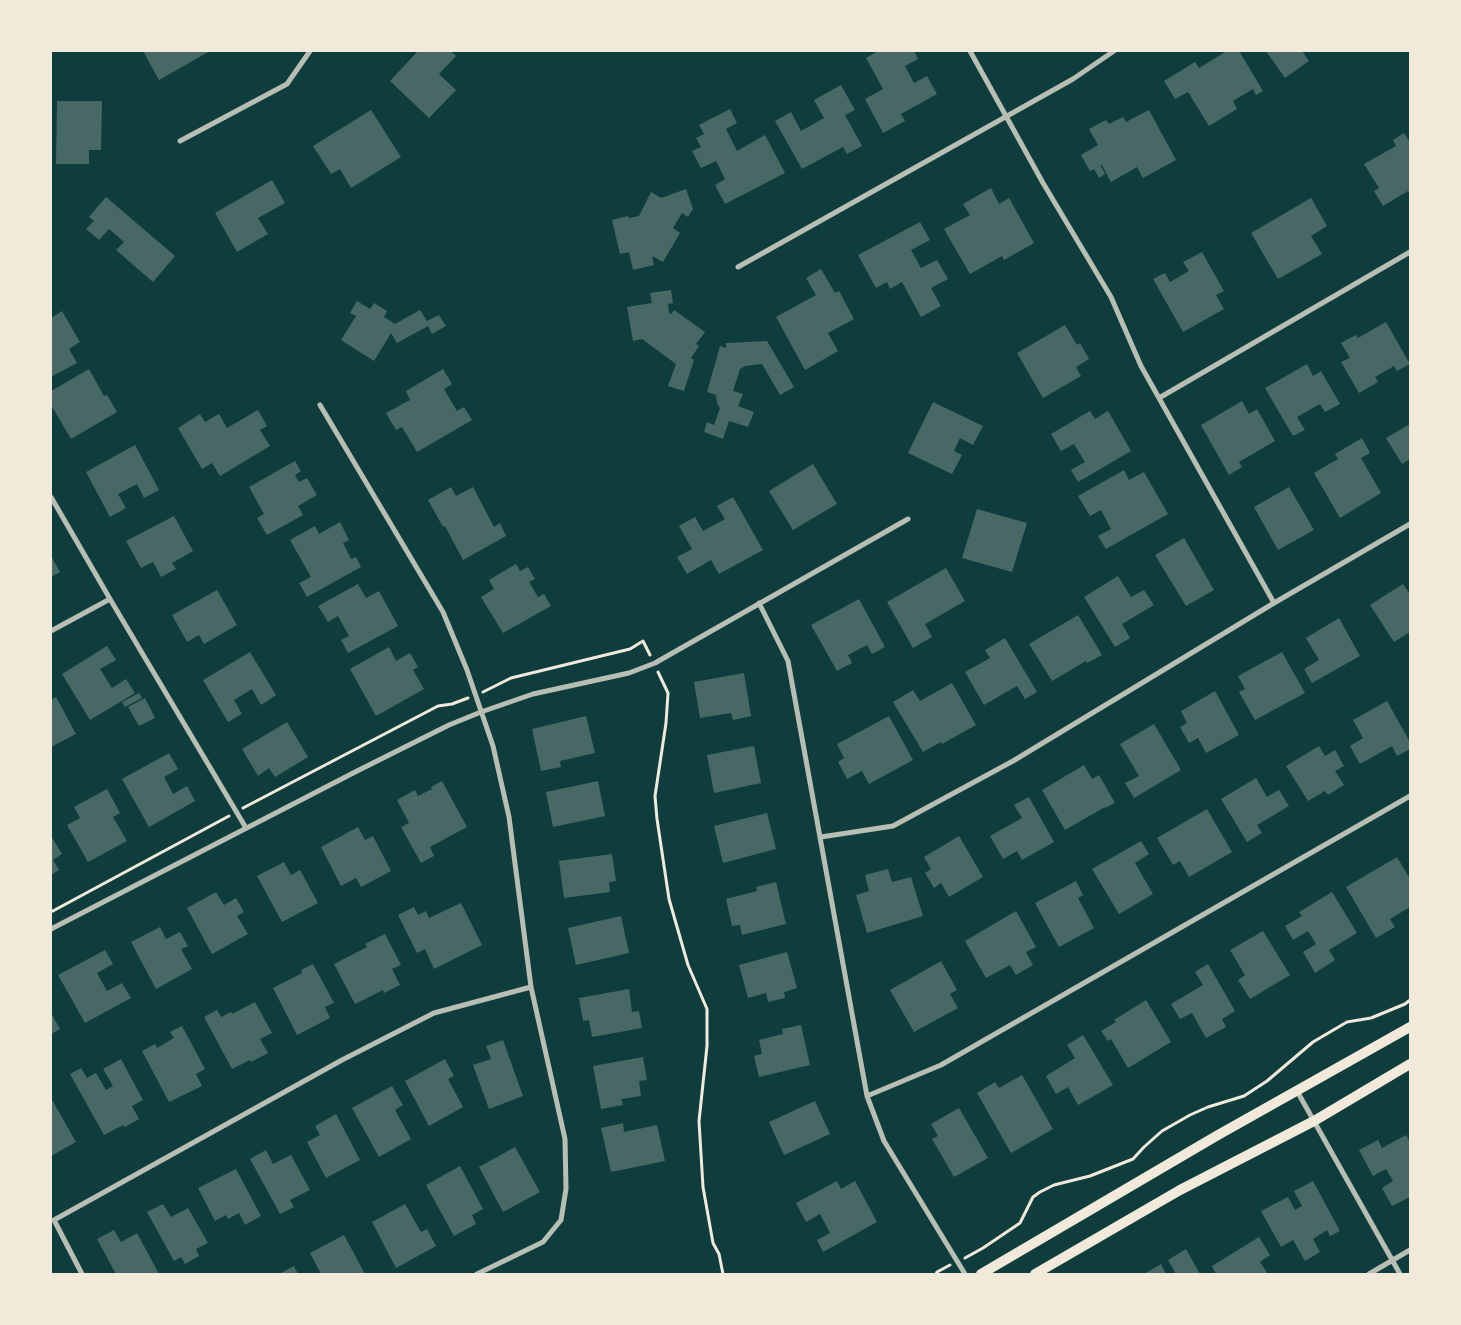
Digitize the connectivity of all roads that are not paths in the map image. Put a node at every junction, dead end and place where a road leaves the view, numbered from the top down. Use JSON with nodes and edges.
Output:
{"nodes":[{"id":1,"x":310,"y":51,"type":"edge"},
{"id":2,"x":970,"y":51,"type":"edge"},
{"id":3,"x":1114,"y":51,"type":"edge"},
{"id":4,"x":1007,"y":116,"type":"junction"},
{"id":5,"x":180,"y":142,"type":"dead end"},
{"id":6,"x":1410,"y":252,"type":"edge"},
{"id":7,"x":738,"y":267,"type":"dead end"},
{"id":8,"x":1159,"y":398,"type":"junction"},
{"id":9,"x":320,"y":405,"type":"dead end"},
{"id":10,"x":51,"y":497,"type":"edge"},
{"id":11,"x":908,"y":519,"type":"dead end"},
{"id":12,"x":1410,"y":524,"type":"edge"},
{"id":13,"x":110,"y":599,"type":"junction"},
{"id":14,"x":1274,"y":603,"type":"junction"},
{"id":15,"x":759,"y":604,"type":"junction"},
{"id":16,"x":51,"y":631,"type":"edge"},
{"id":17,"x":481,"y":712,"type":"junction"},
{"id":18,"x":1410,"y":796,"type":"edge"},
{"id":19,"x":246,"y":828,"type":"junction"},
{"id":20,"x":821,"y":837,"type":"junction"},
{"id":21,"x":51,"y":929,"type":"edge"},
{"id":22,"x":531,"y":987,"type":"junction"},
{"id":23,"x":1410,"y":1027,"type":"edge"},
{"id":24,"x":1410,"y":1064,"type":"edge"},
{"id":25,"x":1297,"y":1091,"type":"junction"},
{"id":26,"x":867,"y":1096,"type":"junction"},
{"id":27,"x":1314,"y":1121,"type":"junction"},
{"id":28,"x":1410,"y":1250,"type":"edge"},
{"id":29,"x":1393,"y":1260,"type":"junction"},
{"id":30,"x":82,"y":1274,"type":"edge"},
{"id":31,"x":477,"y":1274,"type":"edge"},
{"id":32,"x":965,"y":1274,"type":"edge"},
{"id":33,"x":981,"y":1274,"type":"edge"},
{"id":34,"x":1035,"y":1274,"type":"edge"},
{"id":35,"x":1369,"y":1274,"type":"edge"},
{"id":36,"x":1400,"y":1274,"type":"edge"}],
"edges":[{"from":1,"to":5,"type":"street"},
{"from":2,"to":4,"type":"street"},
{"from":3,"to":4,"type":"street"},
{"from":4,"to":7,"type":"street"},
{"from":4,"to":8,"type":"street"},
{"from":6,"to":8,"type":"street"},
{"from":8,"to":14,"type":"street"},
{"from":9,"to":17,"type":"street"},
{"from":10,"to":13,"type":"street"},
{"from":11,"to":15,"type":"street"},
{"from":12,"to":14,"type":"street"},
{"from":13,"to":16,"type":"street"},
{"from":13,"to":19,"type":"street"},
{"from":14,"to":20,"type":"street"},
{"from":15,"to":17,"type":"street"},
{"from":15,"to":20,"type":"street"},
{"from":17,"to":19,"type":"street"},
{"from":17,"to":22,"type":"street"},
{"from":18,"to":26,"type":"street"},
{"from":19,"to":21,"type":"street"},
{"from":20,"to":26,"type":"street"},
{"from":22,"to":30,"type":"street"},
{"from":22,"to":31,"type":"street"},
{"from":23,"to":25,"type":"main road"},
{"from":24,"to":27,"type":"main road"},
{"from":25,"to":27,"type":"street"},
{"from":25,"to":33,"type":"main road"},
{"from":26,"to":32,"type":"street"},
{"from":27,"to":29,"type":"street"},
{"from":27,"to":34,"type":"main road"},
{"from":28,"to":29,"type":"street"},
{"from":29,"to":35,"type":"street"},
{"from":29,"to":36,"type":"street"}]}
